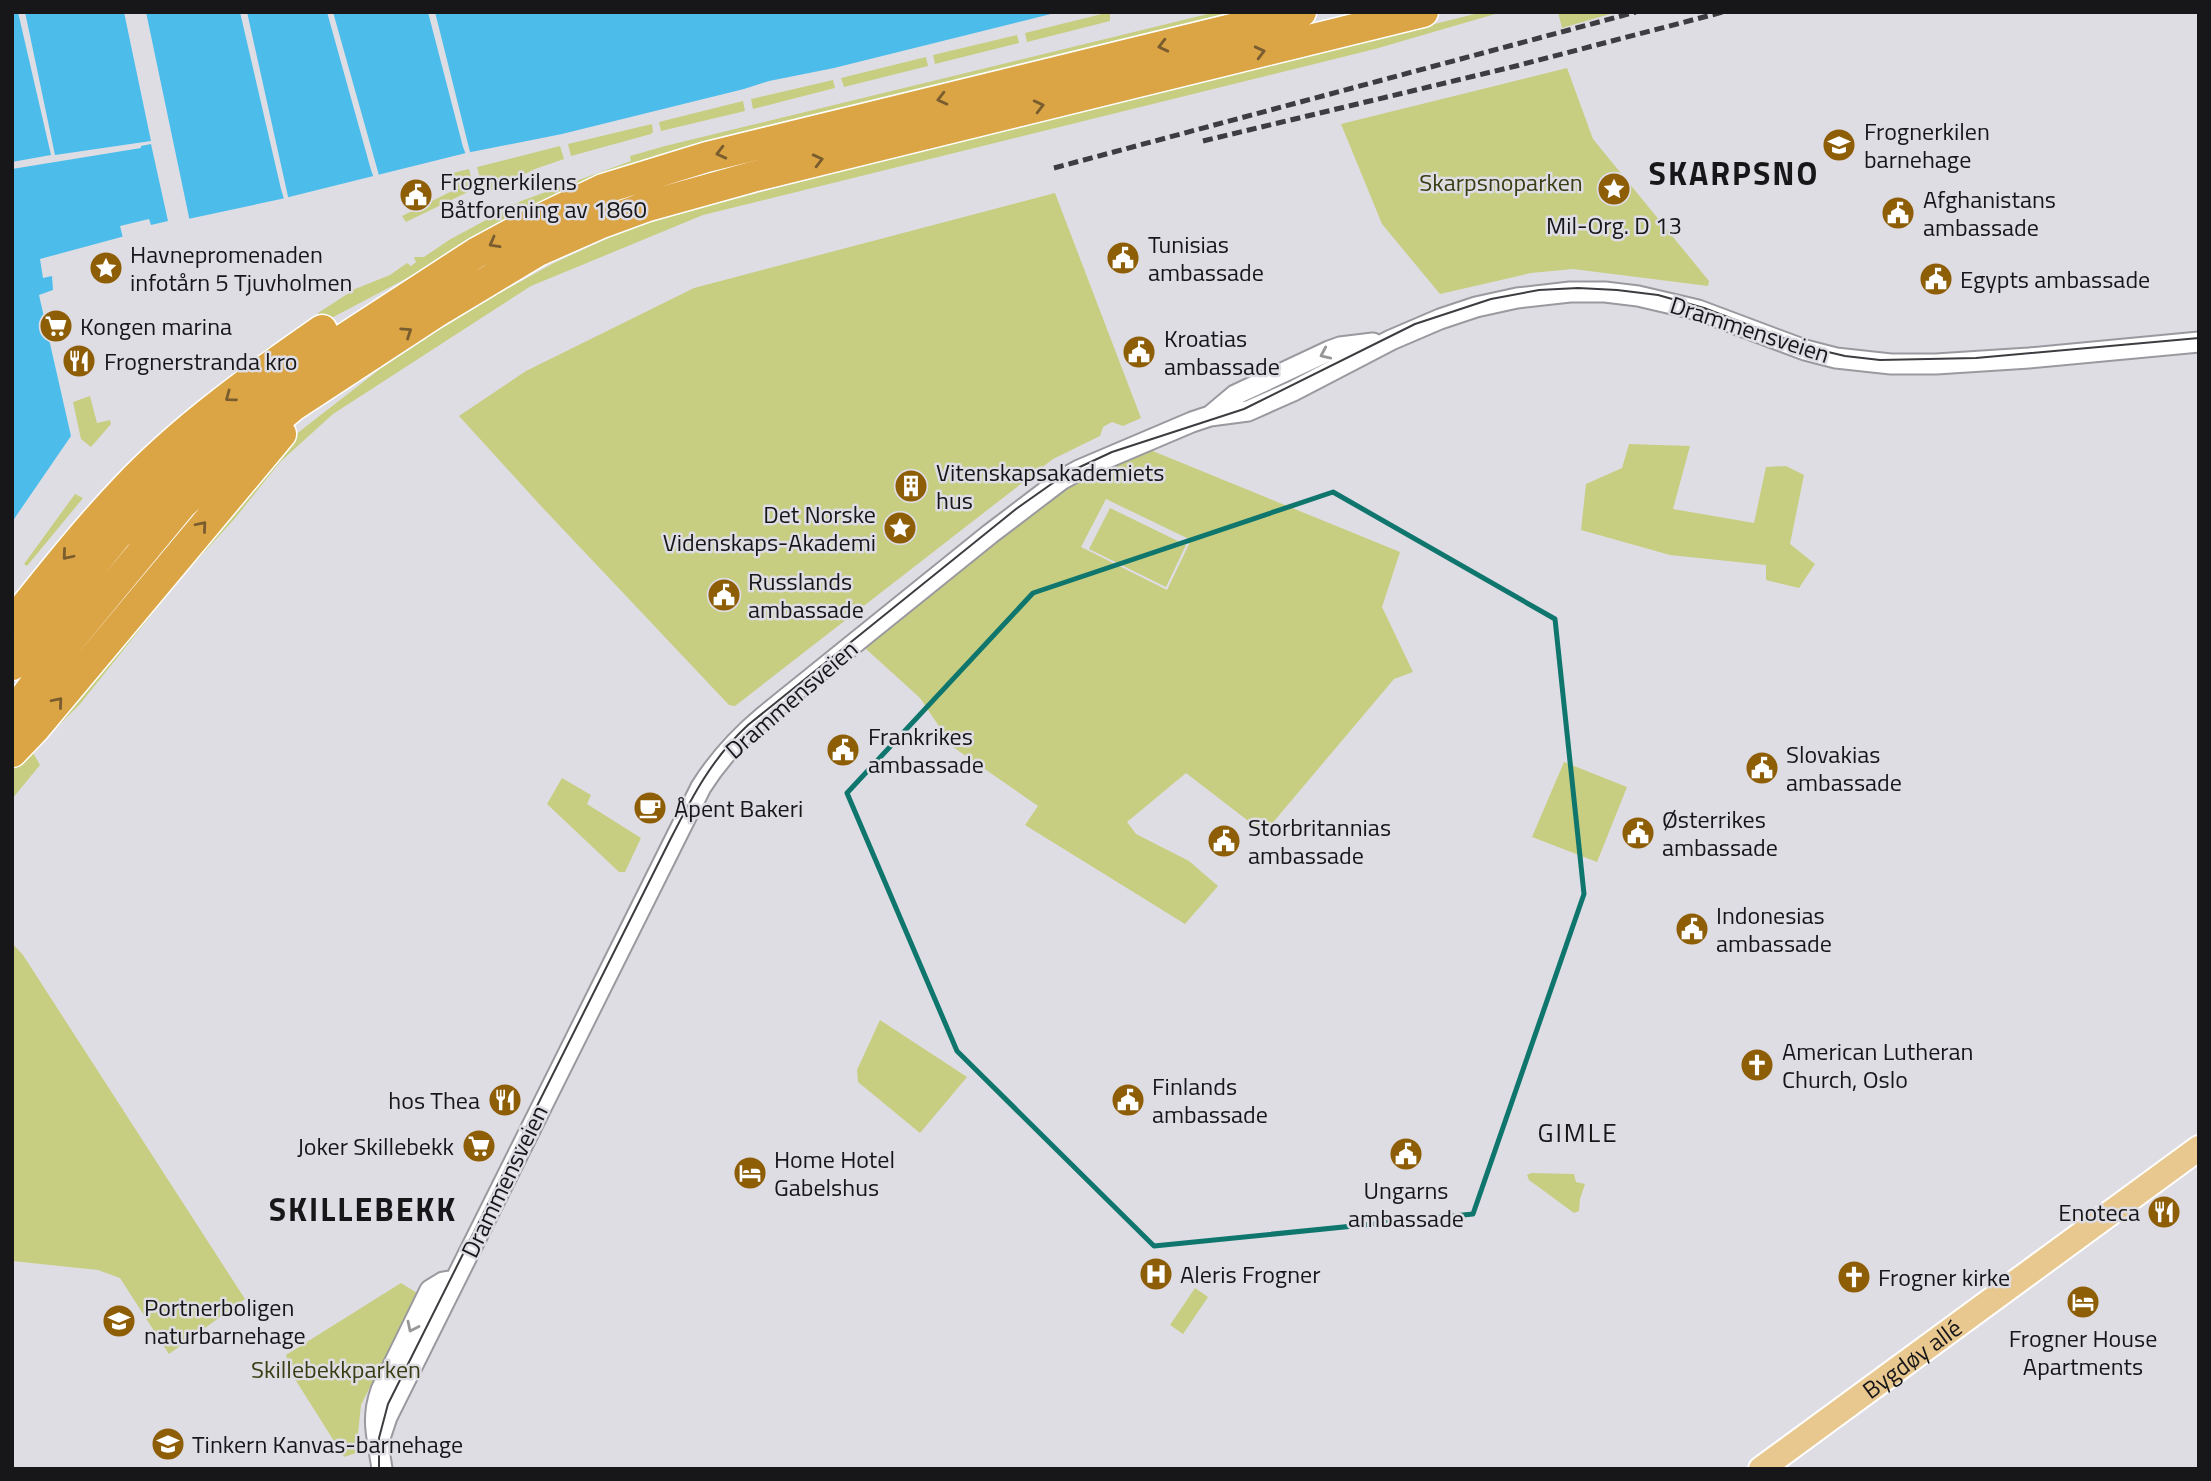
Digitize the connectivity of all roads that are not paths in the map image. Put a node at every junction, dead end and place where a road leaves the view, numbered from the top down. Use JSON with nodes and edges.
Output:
{"nodes":[{"id":1,"x":1301,"y":12,"type":"edge"},
{"id":2,"x":1423,"y":12,"type":"edge"},
{"id":3,"x":394,"y":306,"type":"junction"},
{"id":4,"x":2199,"y":342,"type":"edge"},
{"id":5,"x":350,"y":371,"type":"junction"},
{"id":6,"x":12,"y":623,"type":"edge"},
{"id":7,"x":12,"y":665,"type":"edge"},
{"id":8,"x":12,"y":715,"type":"edge"},
{"id":9,"x":12,"y":752,"type":"edge"},
{"id":10,"x":2199,"y":1148,"type":"edge"},
{"id":11,"x":382,"y":1469,"type":"edge"},
{"id":12,"x":1761,"y":1469,"type":"edge"}],
"edges":[{"from":1,"to":3,"type":"highway","one_way":true},
{"from":5,"to":2,"type":"highway","one_way":true},
{"from":3,"to":6,"type":"highway","one_way":true},
{"from":3,"to":7,"type":"highway"},
{"from":4,"to":11,"type":"street","name":"Drammensveien"},
{"from":5,"to":8,"type":"highway"},
{"from":9,"to":5,"type":"highway","one_way":true},
{"from":10,"to":12,"type":"main road","name":"Bygdøy allé"}]}
